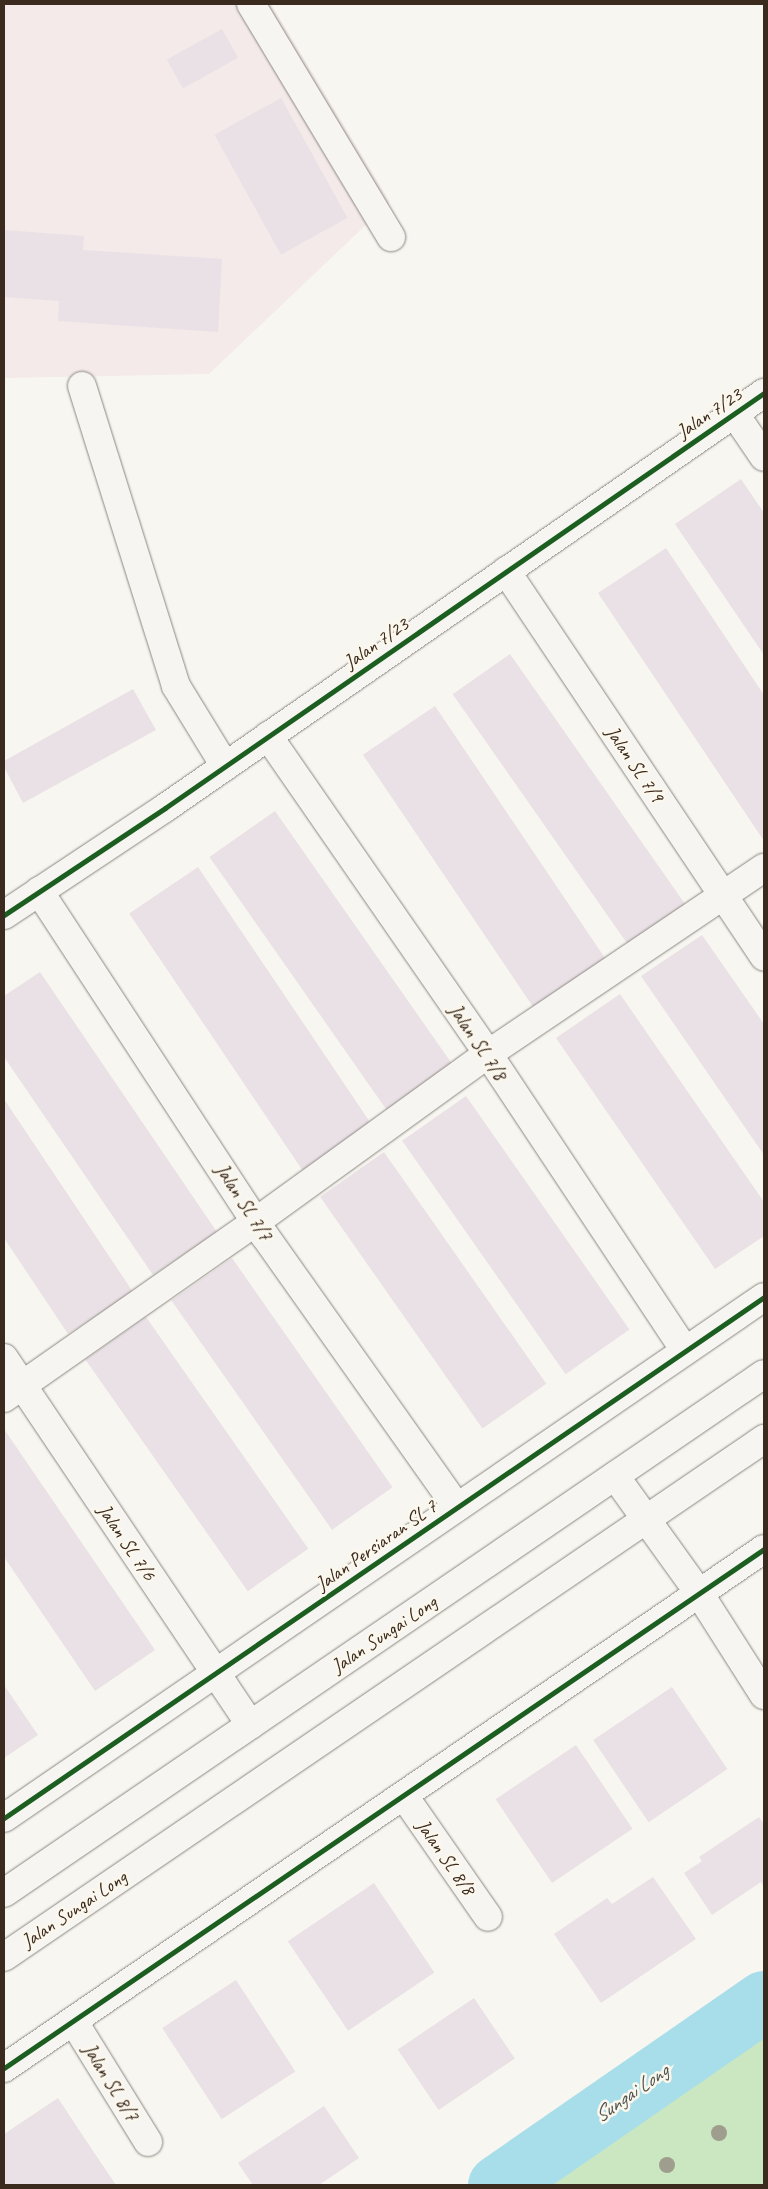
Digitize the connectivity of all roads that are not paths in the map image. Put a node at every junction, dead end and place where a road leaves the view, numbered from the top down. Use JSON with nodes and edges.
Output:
{"nodes":[{"id":1,"x":251,"y":4,"type":"edge"},
{"id":2,"x":391,"y":237,"type":"dead end"},
{"id":3,"x":82,"y":386,"type":"dead end"},
{"id":4,"x":764,"y":393,"type":"edge"},
{"id":5,"x":734,"y":413,"type":"junction"},
{"id":6,"x":764,"y":457,"type":"edge"},
{"id":7,"x":506,"y":571,"type":"junction"},
{"id":8,"x":268,"y":736,"type":"junction"},
{"id":9,"x":225,"y":766,"type":"junction"},
{"id":10,"x":764,"y":868,"type":"edge"},
{"id":11,"x":39,"y":891,"type":"junction"},
{"id":12,"x":723,"y":895,"type":"junction"},
{"id":13,"x":4,"y":915,"type":"edge"},
{"id":14,"x":764,"y":957,"type":"edge"},
{"id":15,"x":488,"y":1054,"type":"junction"},
{"id":16,"x":257,"y":1221,"type":"junction"},
{"id":17,"x":764,"y":1297,"type":"edge"},
{"id":18,"x":684,"y":1351,"type":"junction"},
{"id":19,"x":4,"y":1358,"type":"edge"},
{"id":20,"x":764,"y":1374,"type":"edge"},
{"id":21,"x":13,"y":1392,"type":"edge"},
{"id":22,"x":764,"y":1438,"type":"edge"},
{"id":23,"x":615,"y":1476,"type":"junction"},
{"id":24,"x":457,"y":1508,"type":"junction"},
{"id":25,"x":646,"y":1519,"type":"junction"},
{"id":26,"x":764,"y":1549,"type":"edge"},
{"id":27,"x":698,"y":1593,"type":"junction"},
{"id":28,"x":216,"y":1674,"type":"junction"},
{"id":29,"x":764,"y":1695,"type":"edge"},
{"id":30,"x":251,"y":1725,"type":"junction"},
{"id":31,"x":404,"y":1796,"type":"junction"},
{"id":32,"x":4,"y":1818,"type":"edge"},
{"id":33,"x":4,"y":1893,"type":"edge"},
{"id":34,"x":488,"y":1917,"type":"dead end"},
{"id":35,"x":4,"y":1957,"type":"edge"},
{"id":36,"x":74,"y":2022,"type":"junction"},
{"id":37,"x":4,"y":2068,"type":"edge"},
{"id":38,"x":148,"y":2142,"type":"dead end"}],
"edges":[{"from":1,"to":2,"type":"street"},
{"from":3,"to":9,"type":"street"},
{"from":4,"to":5,"type":"street","name":"Jalan 7/23"},
{"from":5,"to":6,"type":"street"},
{"from":5,"to":7,"type":"street","name":"Jalan 7/23"},
{"from":7,"to":8,"type":"street","name":"Jalan 7/23"},
{"from":7,"to":12,"type":"street","name":"Jalan SL 7/9"},
{"from":8,"to":9,"type":"street","name":"Jalan 7/23"},
{"from":8,"to":15,"type":"street","name":"Jalan SL 7/8"},
{"from":9,"to":11,"type":"street","name":"Jalan 7/23"},
{"from":10,"to":12,"type":"street"},
{"from":11,"to":13,"type":"street","name":"Jalan 7/23"},
{"from":11,"to":16,"type":"street","name":"Jalan SL 7/7"},
{"from":12,"to":14,"type":"street","name":"Jalan SL 7/9"},
{"from":12,"to":15,"type":"street"},
{"from":15,"to":16,"type":"street"},
{"from":15,"to":18,"type":"street","name":"Jalan SL 7/8"},
{"from":16,"to":21,"type":"street"},
{"from":16,"to":24,"type":"street","name":"Jalan SL 7/7"},
{"from":17,"to":18,"type":"street","name":"Jalan Persiaran SL 7"},
{"from":18,"to":24,"type":"street","name":"Jalan Persiaran SL 7"},
{"from":19,"to":21,"type":"street","name":"Jalan SL 7/6"},
{"from":20,"to":23,"type":"street","name":"Jalan Sungai Long"},
{"from":21,"to":28,"type":"street","name":"Jalan SL 7/6"},
{"from":22,"to":25,"type":"street","name":"Jalan Sungai Long"},
{"from":23,"to":25,"type":"street"},
{"from":23,"to":30,"type":"street","name":"Jalan Sungai Long"},
{"from":24,"to":28,"type":"street","name":"Jalan Persiaran SL 7"},
{"from":25,"to":27,"type":"street"},
{"from":25,"to":35,"type":"street","name":"Jalan Sungai Long"},
{"from":26,"to":27,"type":"street"},
{"from":27,"to":29,"type":"street"},
{"from":27,"to":31,"type":"street"},
{"from":28,"to":30,"type":"street","name":"Jalan SL 7/6"},
{"from":28,"to":32,"type":"street","name":"Jalan Persiaran SL 7"},
{"from":30,"to":33,"type":"street","name":"Jalan Sungai Long"},
{"from":31,"to":34,"type":"street","name":"Jalan SL 8/8"},
{"from":31,"to":36,"type":"street"},
{"from":36,"to":37,"type":"street"},
{"from":36,"to":38,"type":"street","name":"Jalan SL 8/7"}]}
